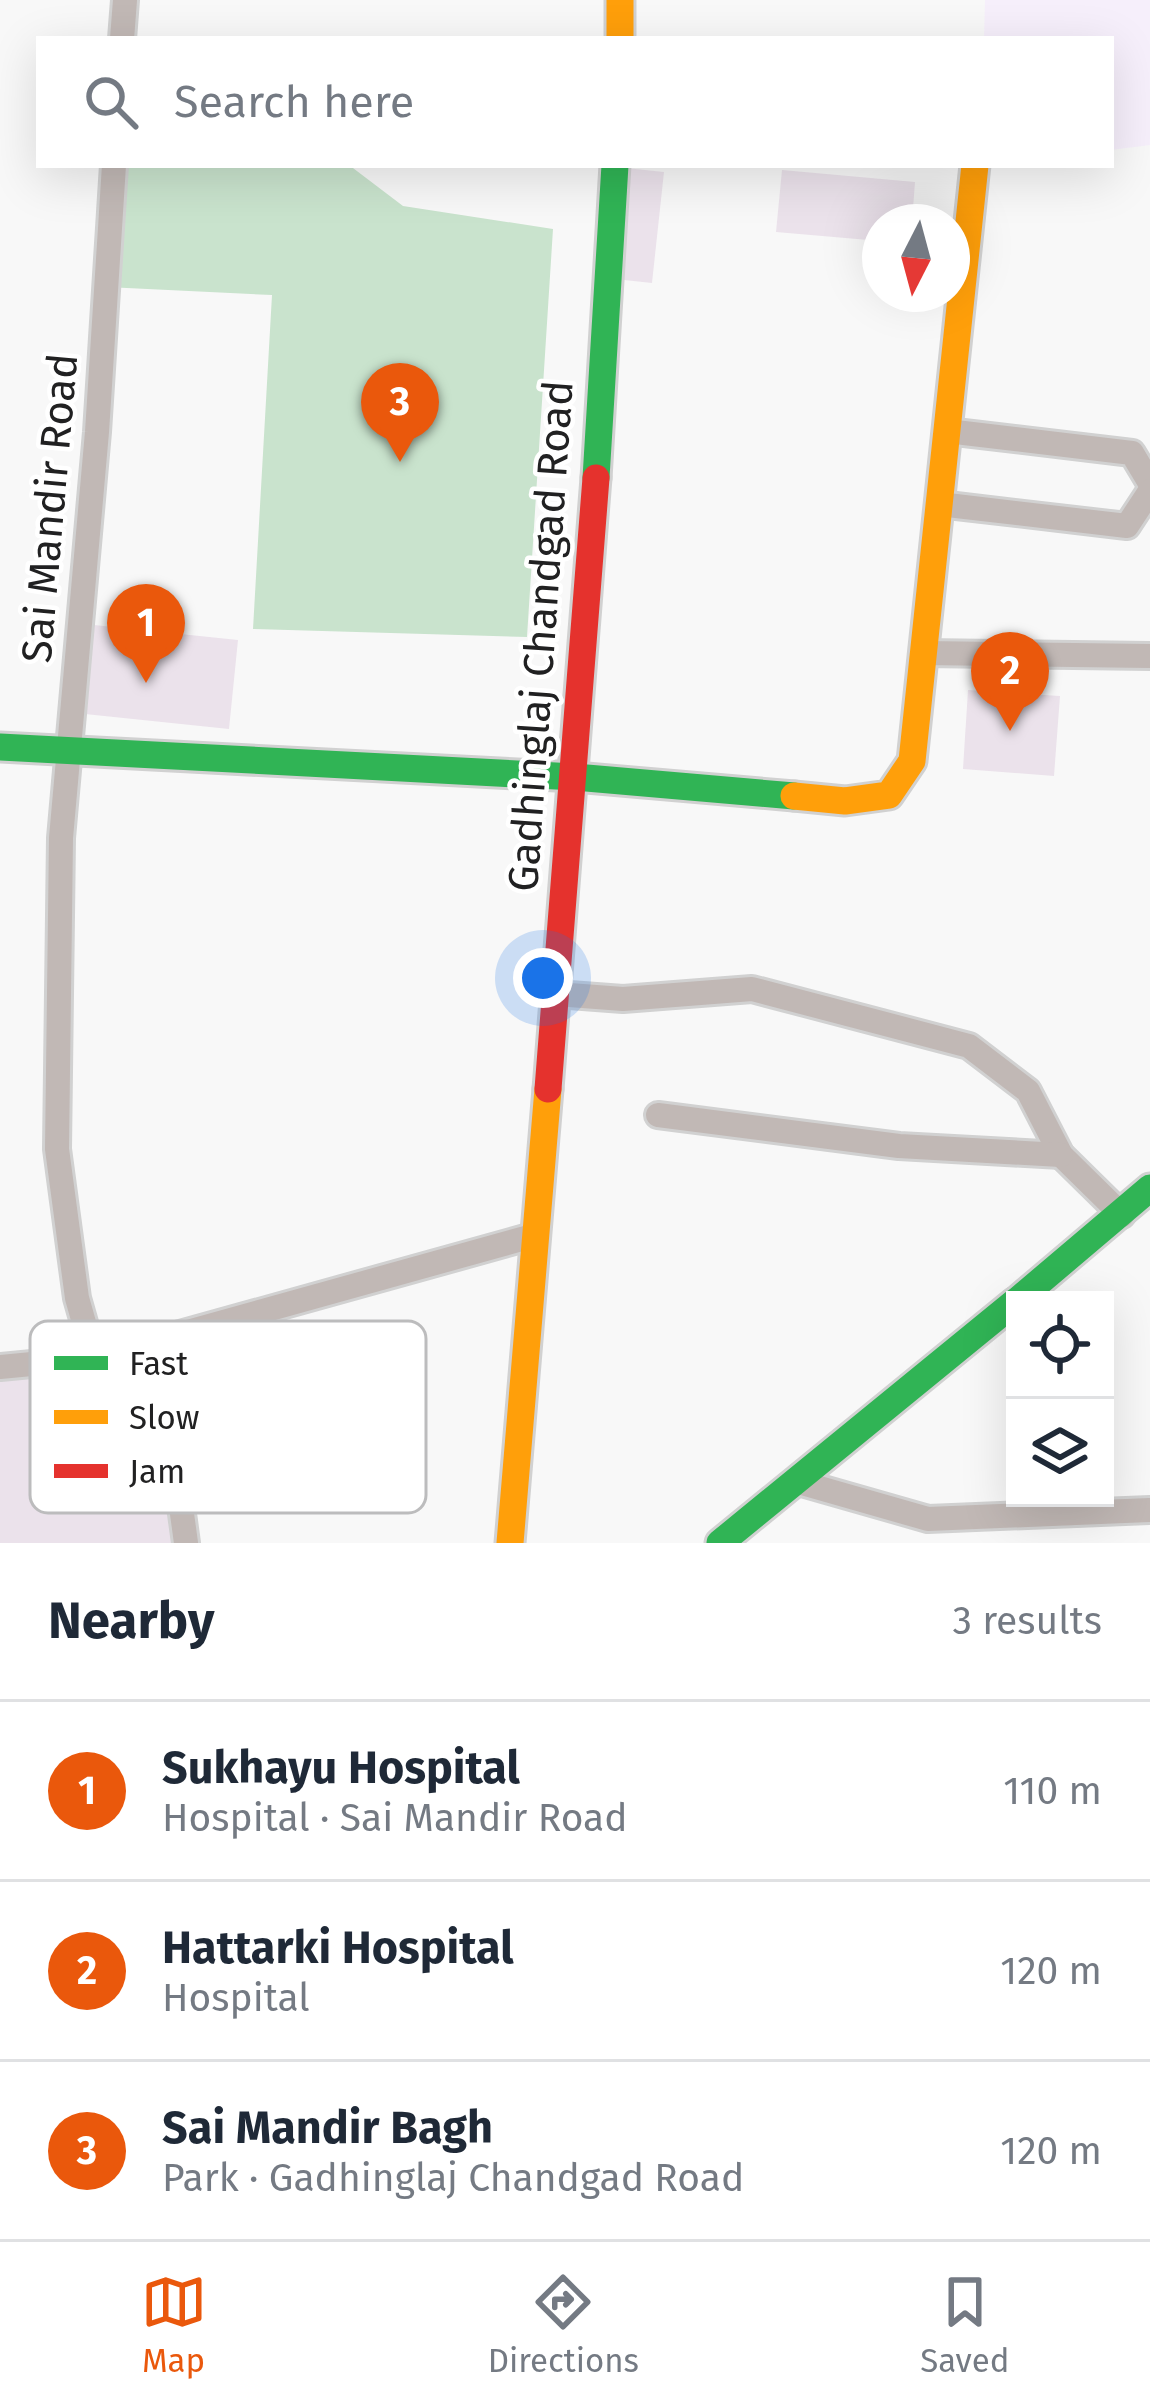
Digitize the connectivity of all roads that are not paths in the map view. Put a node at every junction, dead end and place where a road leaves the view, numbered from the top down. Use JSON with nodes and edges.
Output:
{"nodes":[{"id":1,"x":125,"y":0,"type":"edge"},
{"id":2,"x":620,"y":0,"type":"edge"},
{"id":3,"x":122,"y":36,"type":"edge"},
{"id":4,"x":620,"y":36,"type":"edge"},
{"id":5,"x":114,"y":168,"type":"edge"},
{"id":6,"x":615,"y":168,"type":"edge"},
{"id":7,"x":972,"y":168,"type":"edge"},
{"id":8,"x":946,"y":431,"type":"junction"},
{"id":9,"x":1150,"y":487,"type":"edge"},
{"id":10,"x":939,"y":504,"type":"junction"},
{"id":11,"x":923,"y":652,"type":"junction"},
{"id":12,"x":1150,"y":656,"type":"edge"},
{"id":13,"x":0,"y":746,"type":"edge"},
{"id":14,"x":69,"y":750,"type":"junction"},
{"id":15,"x":574,"y":777,"type":"junction"},
{"id":16,"x":556,"y":994,"type":"junction"},
{"id":17,"x":658,"y":1114,"type":"dead end"},
{"id":18,"x":1061,"y":1155,"type":"junction"},
{"id":19,"x":1150,"y":1188,"type":"edge"},
{"id":20,"x":1122,"y":1215,"type":"junction"},
{"id":21,"x":536,"y":1235,"type":"junction"},
{"id":22,"x":1028,"y":1291,"type":"edge"},
{"id":23,"x":1006,"y":1309,"type":"edge"},
{"id":24,"x":84,"y":1321,"type":"edge"},
{"id":25,"x":227,"y":1321,"type":"edge"},
{"id":26,"x":30,"y":1364,"type":"edge"},
{"id":27,"x":0,"y":1367,"type":"edge"},
{"id":28,"x":795,"y":1481,"type":"junction"},
{"id":29,"x":1150,"y":1510,"type":"edge"},
{"id":30,"x":182,"y":1513,"type":"edge"},
{"id":31,"x":186,"y":1543,"type":"edge"},
{"id":32,"x":510,"y":1543,"type":"edge"},
{"id":33,"x":720,"y":1543,"type":"edge"}],
"edges":[{"from":1,"to":3,"type":"street"},
{"from":2,"to":4,"type":"main road"},
{"from":5,"to":14,"type":"street","name":"Sai Mandir Road"},
{"from":6,"to":15,"type":"main road","name":"Gadhinglaj Chandgad Road"},
{"from":7,"to":8,"type":"main road"},
{"from":8,"to":9,"type":"street"},
{"from":8,"to":10,"type":"main road"},
{"from":9,"to":10,"type":"street"},
{"from":10,"to":11,"type":"main road"},
{"from":11,"to":12,"type":"street"},
{"from":11,"to":15,"type":"main road"},
{"from":13,"to":14,"type":"main road"},
{"from":14,"to":15,"type":"main road"},
{"from":14,"to":24,"type":"street","name":"Sai Mandir Road"},
{"from":15,"to":16,"type":"main road","name":"Gadhinglaj Chandgad Road"},
{"from":16,"to":18,"type":"street"},
{"from":16,"to":21,"type":"main road","name":"Gadhinglaj Chandgad Road"},
{"from":17,"to":18,"type":"street"},
{"from":18,"to":20,"type":"street"},
{"from":19,"to":20,"type":"main road"},
{"from":20,"to":22,"type":"main road"},
{"from":21,"to":25,"type":"street"},
{"from":21,"to":32,"type":"main road","name":"Gadhinglaj Chandgad Road"},
{"from":23,"to":28,"type":"main road"},
{"from":26,"to":27,"type":"street"},
{"from":28,"to":29,"type":"street"},
{"from":28,"to":33,"type":"main road"},
{"from":30,"to":31,"type":"street"}]}
